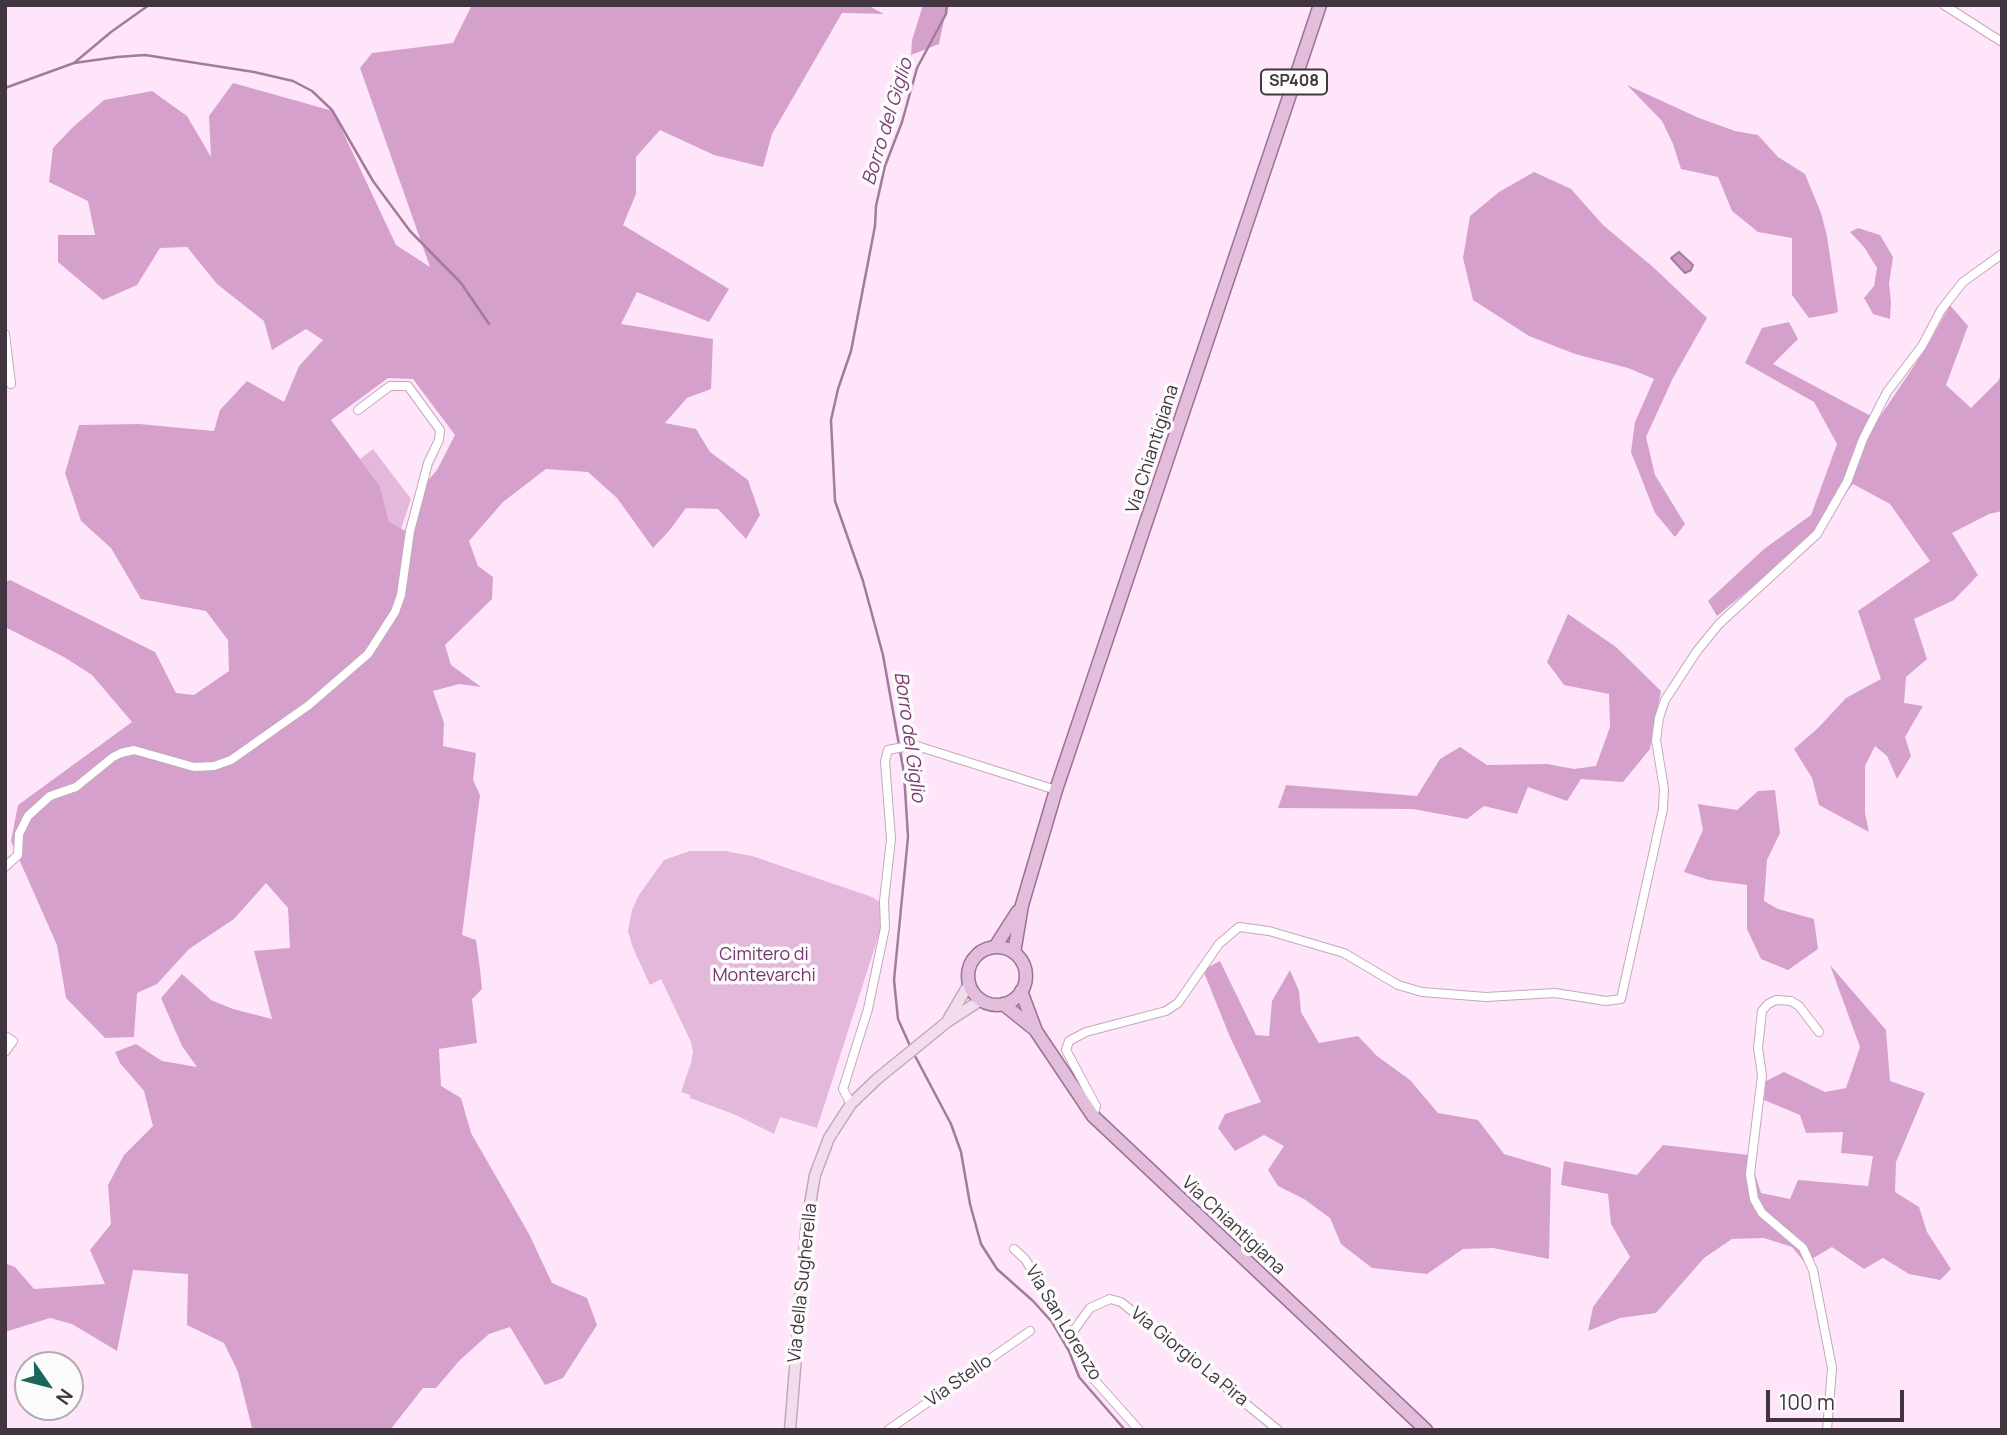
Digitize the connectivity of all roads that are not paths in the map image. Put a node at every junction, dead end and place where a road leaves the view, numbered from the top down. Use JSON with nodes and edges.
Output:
{"nodes":[{"id":1,"x":1320,"y":5,"type":"edge"},
{"id":2,"x":1944,"y":5,"type":"edge"},
{"id":3,"x":2002,"y":42,"type":"edge"},
{"id":4,"x":2002,"y":254,"type":"edge"},
{"id":5,"x":5,"y":334,"type":"edge"},
{"id":6,"x":11,"y":384,"type":"dead end"},
{"id":7,"x":358,"y":410,"type":"dead end"},
{"id":8,"x":1056,"y":790,"type":"junction"},
{"id":9,"x":5,"y":867,"type":"edge"},
{"id":10,"x":1022,"y":905,"type":"junction"},
{"id":11,"x":995,"y":947,"type":"junction"},
{"id":12,"x":1014,"y":953,"type":"junction"},
{"id":13,"x":969,"y":984,"type":"junction"},
{"id":14,"x":1021,"y":991,"type":"junction"},
{"id":15,"x":981,"y":1000,"type":"junction"},
{"id":16,"x":1003,"y":1004,"type":"junction"},
{"id":17,"x":947,"y":1021,"type":"junction"},
{"id":18,"x":1036,"y":1031,"type":"junction"},
{"id":19,"x":1819,"y":1032,"type":"dead end"},
{"id":20,"x":5,"y":1035,"type":"edge"},
{"id":21,"x":5,"y":1052,"type":"edge"},
{"id":22,"x":851,"y":1104,"type":"junction"},
{"id":23,"x":1093,"y":1116,"type":"junction"},
{"id":24,"x":1014,"y":1250,"type":"dead end"},
{"id":25,"x":1030,"y":1331,"type":"dead end"},
{"id":26,"x":1069,"y":1337,"type":"junction"},
{"id":27,"x":790,"y":1430,"type":"edge"},
{"id":28,"x":888,"y":1430,"type":"edge"},
{"id":29,"x":1139,"y":1430,"type":"edge"},
{"id":30,"x":1278,"y":1430,"type":"edge"},
{"id":31,"x":1426,"y":1430,"type":"edge"},
{"id":32,"x":1827,"y":1430,"type":"edge"}],
"edges":[{"from":1,"to":8,"type":"main road","name":"Via Chiantigiana","number":"SP408"},
{"from":2,"to":3,"type":"street"},
{"from":4,"to":23,"type":"street"},
{"from":5,"to":6,"type":"street"},
{"from":7,"to":9,"type":"street"},
{"from":8,"to":10,"type":"main road","name":"Via Chiantigiana"},
{"from":8,"to":22,"type":"street"},
{"from":10,"to":11,"type":"main road","name":"Via Chiantigiana"},
{"from":10,"to":12,"type":"main road","name":"Via Chiantigiana"},
{"from":11,"to":12,"type":"main road"},
{"from":11,"to":13,"type":"main road","name":"Via Chiantigiana"},
{"from":12,"to":14,"type":"main road","name":"Via Chiantigiana"},
{"from":13,"to":15,"type":"main road"},
{"from":13,"to":17,"type":"street"},
{"from":14,"to":16,"type":"main road"},
{"from":14,"to":18,"type":"main road","name":"Via Chiantigiana"},
{"from":15,"to":16,"type":"main road","name":"Via Chiantigiana"},
{"from":15,"to":17,"type":"street"},
{"from":16,"to":18,"type":"main road","name":"Via Chiantigiana"},
{"from":17,"to":22,"type":"street","name":"Via della Sugherella"},
{"from":18,"to":23,"type":"main road","name":"Via Chiantigiana"},
{"from":19,"to":32,"type":"street"},
{"from":20,"to":21,"type":"street"},
{"from":22,"to":27,"type":"street","name":"Via della Sugherella"},
{"from":23,"to":31,"type":"main road","name":"Via Chiantigiana"},
{"from":24,"to":26,"type":"street","name":"Via San Lorenzo"},
{"from":25,"to":28,"type":"street","name":"Via Stello"},
{"from":26,"to":29,"type":"street","name":"Via San Lorenzo"},
{"from":26,"to":30,"type":"street","name":"Via Giorgio La Pira"}]}
